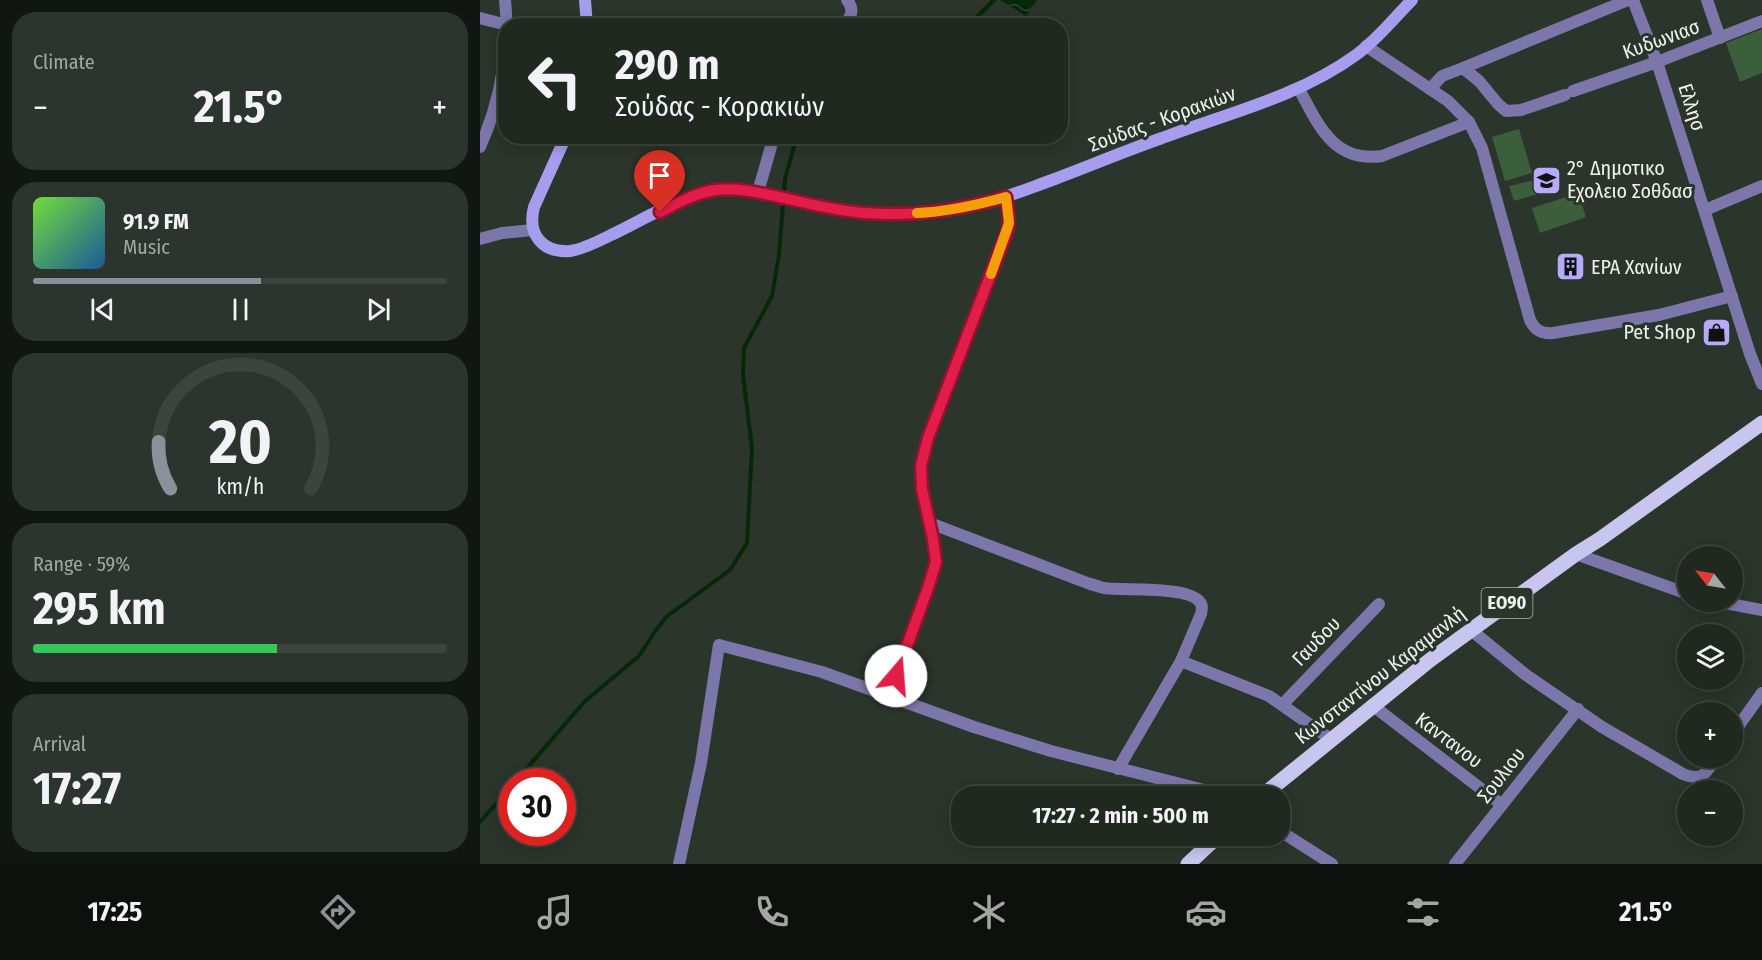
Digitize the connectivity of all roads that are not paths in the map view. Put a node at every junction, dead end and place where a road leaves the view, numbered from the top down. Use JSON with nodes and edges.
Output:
{"nodes":[{"id":1,"x":505,"y":0,"type":"edge"},
{"id":2,"x":585,"y":0,"type":"edge"},
{"id":3,"x":847,"y":0,"type":"edge"},
{"id":4,"x":1412,"y":0,"type":"edge"},
{"id":5,"x":1628,"y":0,"type":"edge"},
{"id":6,"x":1633,"y":0,"type":"edge"},
{"id":7,"x":1707,"y":0,"type":"edge"},
{"id":8,"x":480,"y":18,"type":"edge"},
{"id":9,"x":506,"y":18,"type":"edge"},
{"id":10,"x":586,"y":18,"type":"edge"},
{"id":11,"x":850,"y":18,"type":"edge"},
{"id":12,"x":1762,"y":21,"type":"edge"},
{"id":13,"x":498,"y":23,"type":"edge"},
{"id":14,"x":1720,"y":38,"type":"junction"},
{"id":15,"x":1366,"y":46,"type":"junction"},
{"id":16,"x":1657,"y":62,"type":"junction"},
{"id":17,"x":1463,"y":68,"type":"junction"},
{"id":18,"x":1299,"y":89,"type":"junction"},
{"id":19,"x":1430,"y":89,"type":"junction"},
{"id":20,"x":498,"y":94,"type":"edge"},
{"id":21,"x":1469,"y":122,"type":"junction"},
{"id":22,"x":562,"y":144,"type":"edge"},
{"id":23,"x":773,"y":144,"type":"edge"},
{"id":24,"x":480,"y":147,"type":"edge"},
{"id":25,"x":1762,"y":186,"type":"edge"},
{"id":26,"x":764,"y":193,"type":"junction"},
{"id":27,"x":1006,"y":197,"type":"junction"},
{"id":28,"x":1705,"y":210,"type":"junction"},
{"id":29,"x":533,"y":230,"type":"junction"},
{"id":30,"x":480,"y":239,"type":"edge"},
{"id":31,"x":1732,"y":296,"type":"junction"},
{"id":32,"x":1762,"y":384,"type":"edge"},
{"id":33,"x":1762,"y":423,"type":"edge"},
{"id":34,"x":930,"y":523,"type":"junction"},
{"id":35,"x":1576,"y":554,"type":"junction"},
{"id":36,"x":1677,"y":590,"type":"edge"},
{"id":37,"x":1379,"y":604,"type":"dead end"},
{"id":38,"x":1743,"y":606,"type":"edge"},
{"id":39,"x":1762,"y":610,"type":"edge"},
{"id":40,"x":1471,"y":630,"type":"junction"},
{"id":41,"x":1181,"y":661,"type":"junction"},
{"id":42,"x":1762,"y":693,"type":"edge"},
{"id":43,"x":905,"y":702,"type":"junction"},
{"id":44,"x":1282,"y":705,"type":"junction"},
{"id":45,"x":1372,"y":705,"type":"junction"},
{"id":46,"x":1578,"y":709,"type":"junction"},
{"id":47,"x":1743,"y":720,"type":"edge"},
{"id":48,"x":1332,"y":740,"type":"junction"},
{"id":49,"x":1709,"y":768,"type":"edge"},
{"id":50,"x":1118,"y":769,"type":"junction"},
{"id":51,"x":1188,"y":786,"type":"edge"},
{"id":52,"x":1274,"y":786,"type":"edge"},
{"id":53,"x":1502,"y":805,"type":"junction"},
{"id":54,"x":1290,"y":837,"type":"edge"},
{"id":55,"x":1208,"y":846,"type":"edge"},
{"id":56,"x":679,"y":864,"type":"edge"},
{"id":57,"x":1189,"y":864,"type":"edge"},
{"id":58,"x":1332,"y":864,"type":"edge"},
{"id":59,"x":1455,"y":864,"type":"edge"}],
"edges":[{"from":1,"to":9,"type":"street"},
{"from":2,"to":10,"type":"main road"},
{"from":3,"to":11,"type":"street"},
{"from":4,"to":15,"type":"main road","name":"Σούδας - Κορακιών"},
{"from":5,"to":17,"type":"street"},
{"from":6,"to":16,"type":"street","name":"Ελλησ"},
{"from":7,"to":14,"type":"street"},
{"from":8,"to":13,"type":"street"},
{"from":12,"to":14,"type":"street","name":"Κυδωνιασ"},
{"from":14,"to":16,"type":"street","name":"Κυδωνιασ"},
{"from":15,"to":18,"type":"main road","name":"Σούδας - Κορακιών"},
{"from":15,"to":19,"type":"street"},
{"from":16,"to":17,"type":"street","name":"Κυδωνιασ"},
{"from":16,"to":28,"type":"street","name":"Ελλησ"},
{"from":17,"to":19,"type":"street"},
{"from":18,"to":21,"type":"street"},
{"from":18,"to":27,"type":"main road","name":"Σούδας - Κορακιών"},
{"from":19,"to":21,"type":"street"},
{"from":20,"to":24,"type":"street"},
{"from":21,"to":31,"type":"street"},
{"from":22,"to":29,"type":"main road"},
{"from":23,"to":26,"type":"street"},
{"from":25,"to":28,"type":"street"},
{"from":26,"to":27,"type":"main road","name":"Σούδας - Κορακιών"},
{"from":26,"to":29,"type":"main road"},
{"from":27,"to":34,"type":"street"},
{"from":28,"to":31,"type":"street","name":"Ελλησ"},
{"from":29,"to":30,"type":"street"},
{"from":31,"to":32,"type":"street","name":"Ελλησ"},
{"from":33,"to":35,"type":"main road","name":"Κωνσταντίνου Καραμανλή","number":"ΕΟ90"},
{"from":34,"to":41,"type":"street"},
{"from":34,"to":43,"type":"street"},
{"from":35,"to":36,"type":"street"},
{"from":35,"to":40,"type":"main road","name":"Κωνσταντίνου Καραμανλή","number":"ΕΟ90"},
{"from":37,"to":44,"type":"street","name":"Γαυδου"},
{"from":38,"to":39,"type":"street"},
{"from":40,"to":45,"type":"main road","name":"Κωνσταντίνου Καραμανλή","number":"ΕΟ90"},
{"from":40,"to":46,"type":"street"},
{"from":41,"to":44,"type":"street"},
{"from":41,"to":50,"type":"street"},
{"from":42,"to":47,"type":"street"},
{"from":43,"to":50,"type":"street"},
{"from":43,"to":56,"type":"street"},
{"from":44,"to":48,"type":"street"},
{"from":45,"to":48,"type":"main road","name":"Κωνσταντίνου Καραμανλή","number":"ΕΟ90"},
{"from":45,"to":53,"type":"street","name":"Καντανου"},
{"from":46,"to":49,"type":"street"},
{"from":46,"to":53,"type":"street","name":"Σουλιου"},
{"from":48,"to":52,"type":"main road","name":"Κωνσταντίνου Καραμανλή","number":"ΕΟ90"},
{"from":50,"to":51,"type":"street"},
{"from":53,"to":59,"type":"street","name":"Σουλιου"},
{"from":54,"to":58,"type":"street"},
{"from":55,"to":57,"type":"main road"}]}
